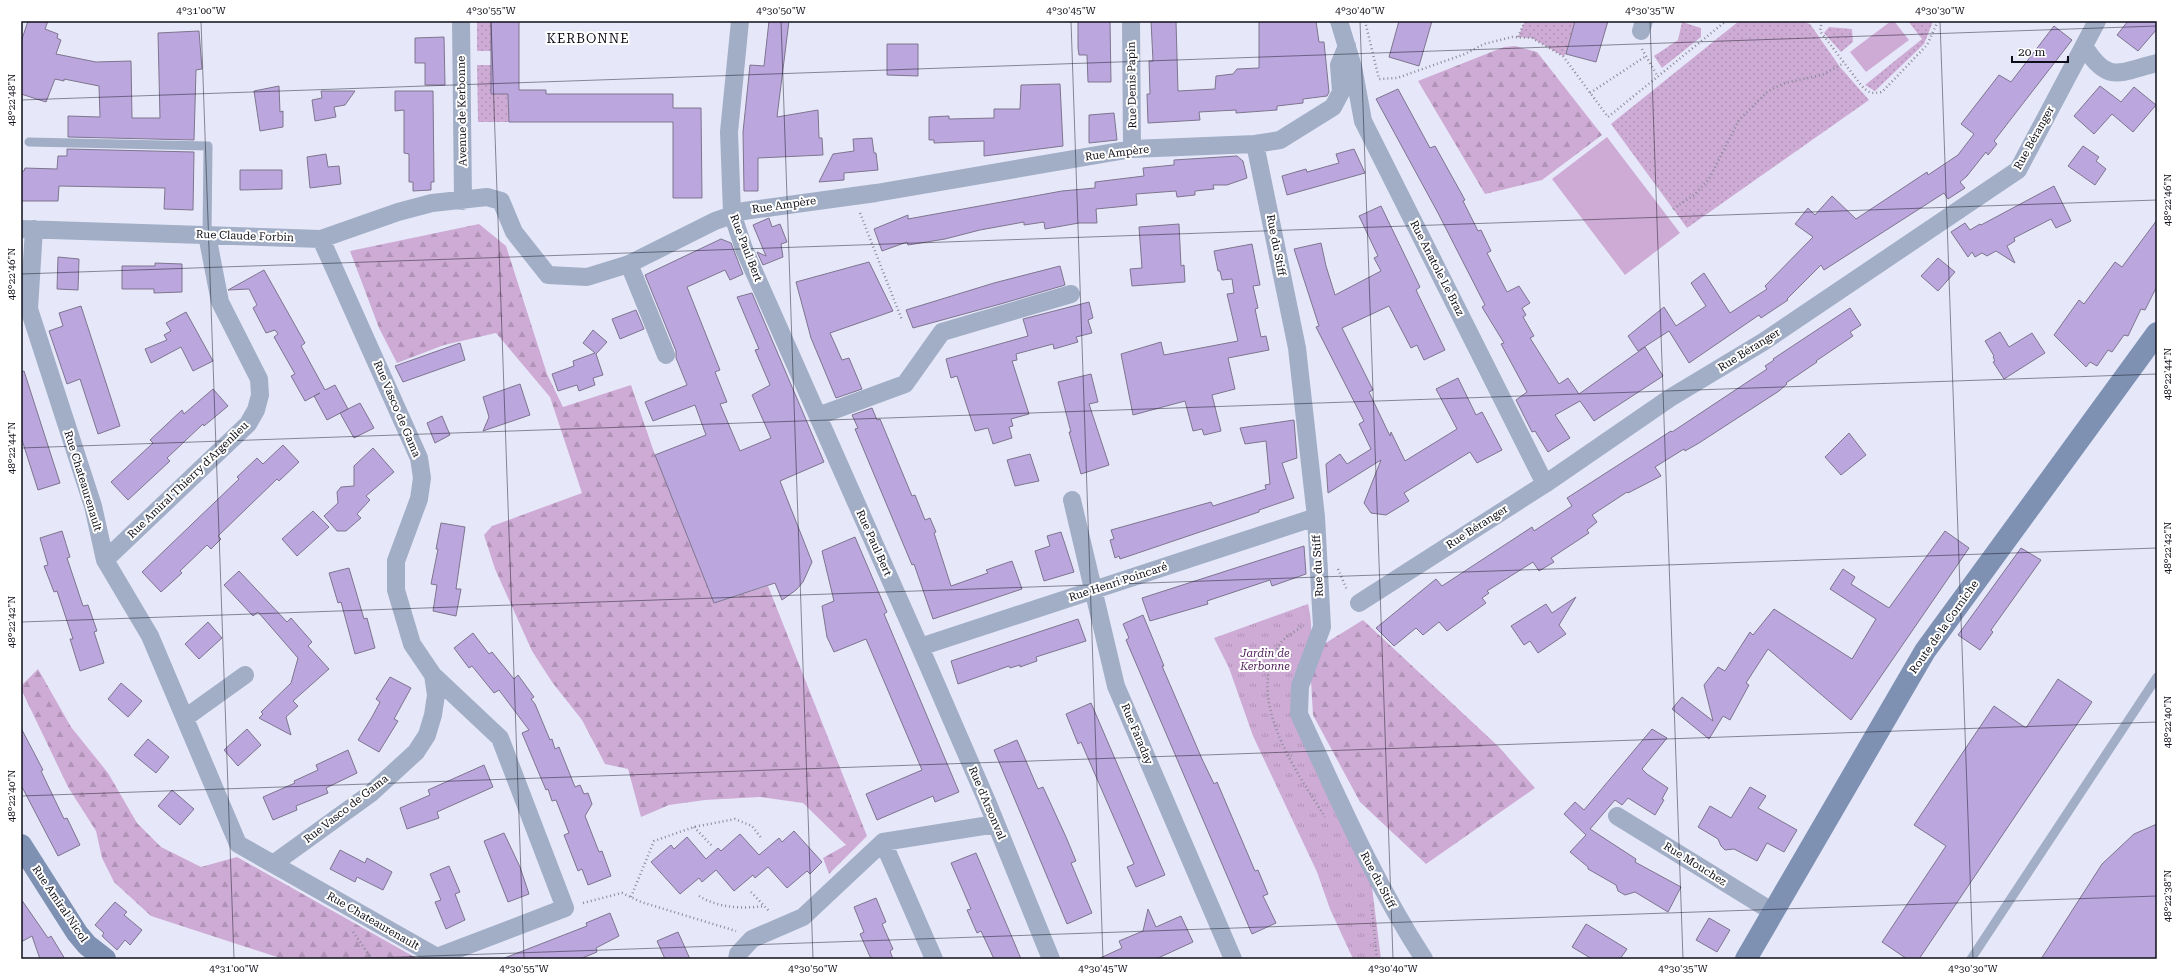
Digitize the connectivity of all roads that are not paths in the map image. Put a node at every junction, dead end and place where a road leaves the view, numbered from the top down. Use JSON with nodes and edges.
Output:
{"nodes":[{"id":1,"x":461,"y":21,"type":"edge"},
{"id":2,"x":740,"y":21,"type":"edge"},
{"id":3,"x":1131,"y":21,"type":"edge"},
{"id":4,"x":2097,"y":21,"type":"edge"},
{"id":5,"x":1344,"y":23,"type":"edge"},
{"id":6,"x":1347,"y":46,"type":"junction"},
{"id":7,"x":2084,"y":46,"type":"junction"},
{"id":8,"x":2157,"y":63,"type":"edge"},
{"id":9,"x":29,"y":142,"type":"dead end"},
{"id":10,"x":1255,"y":144,"type":"junction"},
{"id":11,"x":1132,"y":149,"type":"junction"},
{"id":12,"x":464,"y":201,"type":"junction"},
{"id":13,"x":732,"y":214,"type":"junction"},
{"id":14,"x":27,"y":229,"type":"edge"},
{"id":15,"x":207,"y":235,"type":"junction"},
{"id":16,"x":321,"y":239,"type":"junction"},
{"id":17,"x":629,"y":264,"type":"junction"},
{"id":18,"x":1071,"y":294,"type":"dead end"},
{"id":19,"x":2157,"y":333,"type":"edge"},
{"id":20,"x":666,"y":354,"type":"dead end"},
{"id":21,"x":818,"y":416,"type":"junction"},
{"id":22,"x":1544,"y":484,"type":"junction"},
{"id":23,"x":1072,"y":500,"type":"dead end"},
{"id":24,"x":1316,"y":517,"type":"junction"},
{"id":25,"x":105,"y":560,"type":"junction"},
{"id":26,"x":1094,"y":589,"type":"junction"},
{"id":27,"x":1359,"y":603,"type":"dead end"},
{"id":28,"x":920,"y":647,"type":"junction"},
{"id":29,"x":245,"y":675,"type":"dead end"},
{"id":30,"x":433,"y":675,"type":"junction"},
{"id":31,"x":2157,"y":677,"type":"edge"},
{"id":32,"x":185,"y":718,"type":"junction"},
{"id":33,"x":1617,"y":816,"type":"dead end"},
{"id":34,"x":996,"y":824,"type":"junction"},
{"id":35,"x":883,"y":842,"type":"junction"},
{"id":36,"x":21,"y":845,"type":"edge"},
{"id":37,"x":273,"y":864,"type":"junction"},
{"id":38,"x":1773,"y":912,"type":"junction"},
{"id":39,"x":86,"y":952,"type":"edge"},
{"id":40,"x":105,"y":959,"type":"edge"},
{"id":41,"x":737,"y":959,"type":"edge"},
{"id":42,"x":934,"y":959,"type":"edge"},
{"id":43,"x":1051,"y":959,"type":"edge"},
{"id":44,"x":1233,"y":959,"type":"edge"},
{"id":45,"x":1424,"y":959,"type":"edge"},
{"id":46,"x":1746,"y":959,"type":"edge"},
{"id":47,"x":1971,"y":959,"type":"edge"}],
"edges":[{"from":1,"to":12,"type":"street","name":"Avenue de Kerbonne"},
{"from":2,"to":13,"type":"street","name":"Rue Paul Bert"},
{"from":3,"to":11,"type":"street","name":"Rue Denis Papin"},
{"from":4,"to":7,"type":"street","name":"Rue Béranger"},
{"from":5,"to":6,"type":"street","name":"Rue Anatole Le Braz"},
{"from":6,"to":10,"type":"street","name":"Rue Ampère"},
{"from":6,"to":22,"type":"street","name":"Rue Anatole Le Braz"},
{"from":7,"to":8,"type":"street"},
{"from":7,"to":22,"type":"street","name":"Rue Béranger"},
{"from":9,"to":15,"type":"lane"},
{"from":10,"to":11,"type":"street","name":"Rue Ampère"},
{"from":10,"to":24,"type":"street","name":"Rue du Stiff"},
{"from":11,"to":13,"type":"street","name":"Rue Ampère"},
{"from":12,"to":16,"type":"street","name":"Rue Claude Forbin"},
{"from":12,"to":17,"type":"street","name":"Rue Ampère"},
{"from":13,"to":17,"type":"street","name":"Rue Ampère"},
{"from":13,"to":21,"type":"street","name":"Rue Paul Bert"},
{"from":14,"to":15,"type":"street","name":"Rue Claude Forbin"},
{"from":14,"to":25,"type":"street","name":"Rue Chateaurenault"},
{"from":15,"to":16,"type":"street","name":"Rue Claude Forbin"},
{"from":15,"to":25,"type":"street","name":"Rue Amiral Thierry d'Argenlieu"},
{"from":16,"to":30,"type":"street","name":"Rue Vasco de Gama"},
{"from":17,"to":20,"type":"street"},
{"from":18,"to":21,"type":"street"},
{"from":19,"to":38,"type":"street","name":"Route de la Corniche"},
{"from":21,"to":28,"type":"street","name":"Rue Paul Bert"},
{"from":22,"to":27,"type":"street","name":"Rue Béranger"},
{"from":23,"to":26,"type":"street","name":"Rue Faraday"},
{"from":24,"to":26,"type":"street","name":"Rue Henri Poincaré"},
{"from":24,"to":45,"type":"street","name":"Rue du Stiff"},
{"from":25,"to":32,"type":"street","name":"Rue Chateaurenault"},
{"from":26,"to":28,"type":"street","name":"Rue Henri Poincaré"},
{"from":26,"to":44,"type":"street","name":"Rue Faraday"},
{"from":28,"to":34,"type":"street","name":"Rue d'Arsonval"},
{"from":29,"to":32,"type":"street"},
{"from":30,"to":37,"type":"street","name":"Rue Vasco de Gama"},
{"from":30,"to":37,"type":"street","name":"Rue Chateaurenault"},
{"from":31,"to":47,"type":"lane"},
{"from":32,"to":37,"type":"street","name":"Rue Chateaurenault"},
{"from":33,"to":38,"type":"street","name":"Rue Mouchez"},
{"from":34,"to":35,"type":"street"},
{"from":34,"to":43,"type":"street","name":"Rue d'Arsonval"},
{"from":35,"to":41,"type":"street"},
{"from":35,"to":42,"type":"street"},
{"from":36,"to":39,"type":"street","name":"Rue Amiral Nicol"},
{"from":38,"to":46,"type":"street","name":"Route de la Corniche"},
{"from":39,"to":40,"type":"street","name":"Rue Amiral Nicol"}]}
